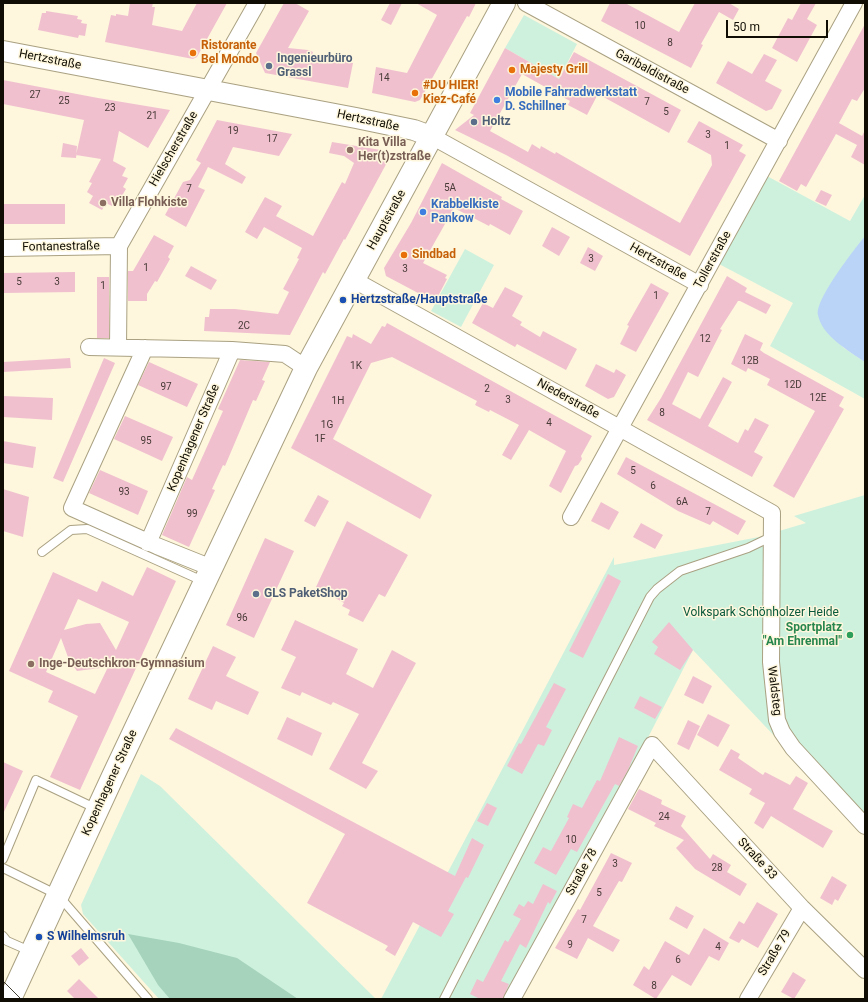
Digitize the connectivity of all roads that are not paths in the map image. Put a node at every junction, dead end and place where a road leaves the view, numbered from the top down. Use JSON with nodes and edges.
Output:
{"nodes":[{"id":1,"x":257,"y":3,"type":"edge"},
{"id":2,"x":504,"y":3,"type":"edge"},
{"id":3,"x":526,"y":3,"type":"edge"},
{"id":4,"x":854,"y":3,"type":"edge"},
{"id":5,"x":3,"y":51,"type":"edge"},
{"id":6,"x":208,"y":89,"type":"junction"},
{"id":7,"x":433,"y":137,"type":"junction"},
{"id":8,"x":779,"y":141,"type":"junction"},
{"id":9,"x":119,"y":246,"type":"junction"},
{"id":10,"x":3,"y":248,"type":"edge"},
{"id":11,"x":354,"y":280,"type":"junction"},
{"id":12,"x":700,"y":285,"type":"junction"},
{"id":13,"x":88,"y":347,"type":"dead end"},
{"id":14,"x":118,"y":348,"type":"junction"},
{"id":15,"x":145,"y":348,"type":"junction"},
{"id":16,"x":232,"y":350,"type":"junction"},
{"id":17,"x":306,"y":368,"type":"junction"},
{"id":18,"x":620,"y":428,"type":"junction"},
{"id":19,"x":571,"y":517,"type":"dead end"},
{"id":20,"x":773,"y":530,"type":"junction"},
{"id":21,"x":143,"y":547,"type":"junction"},
{"id":22,"x":42,"y":552,"type":"dead end"},
{"id":23,"x":209,"y":575,"type":"junction"},
{"id":24,"x":652,"y":746,"type":"joint"},
{"id":25,"x":98,"y":809,"type":"junction"},
{"id":26,"x":865,"y":826,"type":"edge"},
{"id":27,"x":3,"y":859,"type":"edge"},
{"id":28,"x":3,"y":868,"type":"edge"},
{"id":29,"x":58,"y":895,"type":"junction"},
{"id":30,"x":802,"y":908,"type":"junction"},
{"id":31,"x":3,"y":936,"type":"edge"},
{"id":32,"x":32,"y":952,"type":"junction"},
{"id":33,"x":865,"y":970,"type":"edge"},
{"id":34,"x":10,"y":999,"type":"edge"},
{"id":35,"x":148,"y":999,"type":"edge"},
{"id":36,"x":444,"y":999,"type":"edge"},
{"id":37,"x":512,"y":999,"type":"edge"},
{"id":38,"x":748,"y":999,"type":"edge"}],
"edges":[{"from":1,"to":6,"type":"street","name":"Hielscherstraße"},
{"from":2,"to":7,"type":"main road","name":"Hauptstraße"},
{"from":3,"to":8,"type":"street","name":"Garibaldistraße"},
{"from":4,"to":8,"type":"street","name":"Tollerstraße"},
{"from":5,"to":6,"type":"street","name":"Hertzstraße"},
{"from":6,"to":7,"type":"street","name":"Hertzstraße"},
{"from":6,"to":9,"type":"street","name":"Hielscherstraße"},
{"from":7,"to":11,"type":"main road","name":"Hauptstraße"},
{"from":7,"to":12,"type":"street","name":"Hertzstraße"},
{"from":8,"to":12,"type":"street","name":"Tollerstraße"},
{"from":9,"to":10,"type":"street","name":"Fontanestraße"},
{"from":9,"to":14,"type":"street","name":"Hielscherstraße"},
{"from":11,"to":17,"type":"main road","name":"Hauptstraße"},
{"from":11,"to":18,"type":"street","name":"Niederstraße"},
{"from":12,"to":18,"type":"street","name":"Tollerstraße"},
{"from":13,"to":14,"type":"street"},
{"from":14,"to":15,"type":"street"},
{"from":15,"to":16,"type":"street"},
{"from":15,"to":21,"type":"street"},
{"from":16,"to":17,"type":"street"},
{"from":16,"to":21,"type":"street","name":"Kopenhagener Straße"},
{"from":17,"to":23,"type":"main road","name":"Kopenhagener Straße"},
{"from":18,"to":19,"type":"street","name":"Tollerstraße"},
{"from":18,"to":20,"type":"street","name":"Niederstraße"},
{"from":20,"to":26,"type":"street","name":"Waldsteg"},
{"from":20,"to":36,"type":"lane"},
{"from":21,"to":22,"type":"lane"},
{"from":21,"to":23,"type":"street"},
{"from":23,"to":25,"type":"main road","name":"Kopenhagener Straße"},
{"from":24,"to":30,"type":"street","name":"Straße 33"},
{"from":24,"to":37,"type":"street","name":"Straße 78"},
{"from":25,"to":27,"type":"lane"},
{"from":25,"to":29,"type":"main road","name":"Kopenhagener Straße"},
{"from":28,"to":29,"type":"lane"},
{"from":29,"to":32,"type":"main road","name":"Kopenhagener Straße"},
{"from":29,"to":35,"type":"lane"},
{"from":30,"to":33,"type":"street","name":"Straße 33"},
{"from":30,"to":38,"type":"street","name":"Straße 79"},
{"from":31,"to":32,"type":"lane"},
{"from":32,"to":34,"type":"main road","name":"Kopenhagener Straße"}]}
